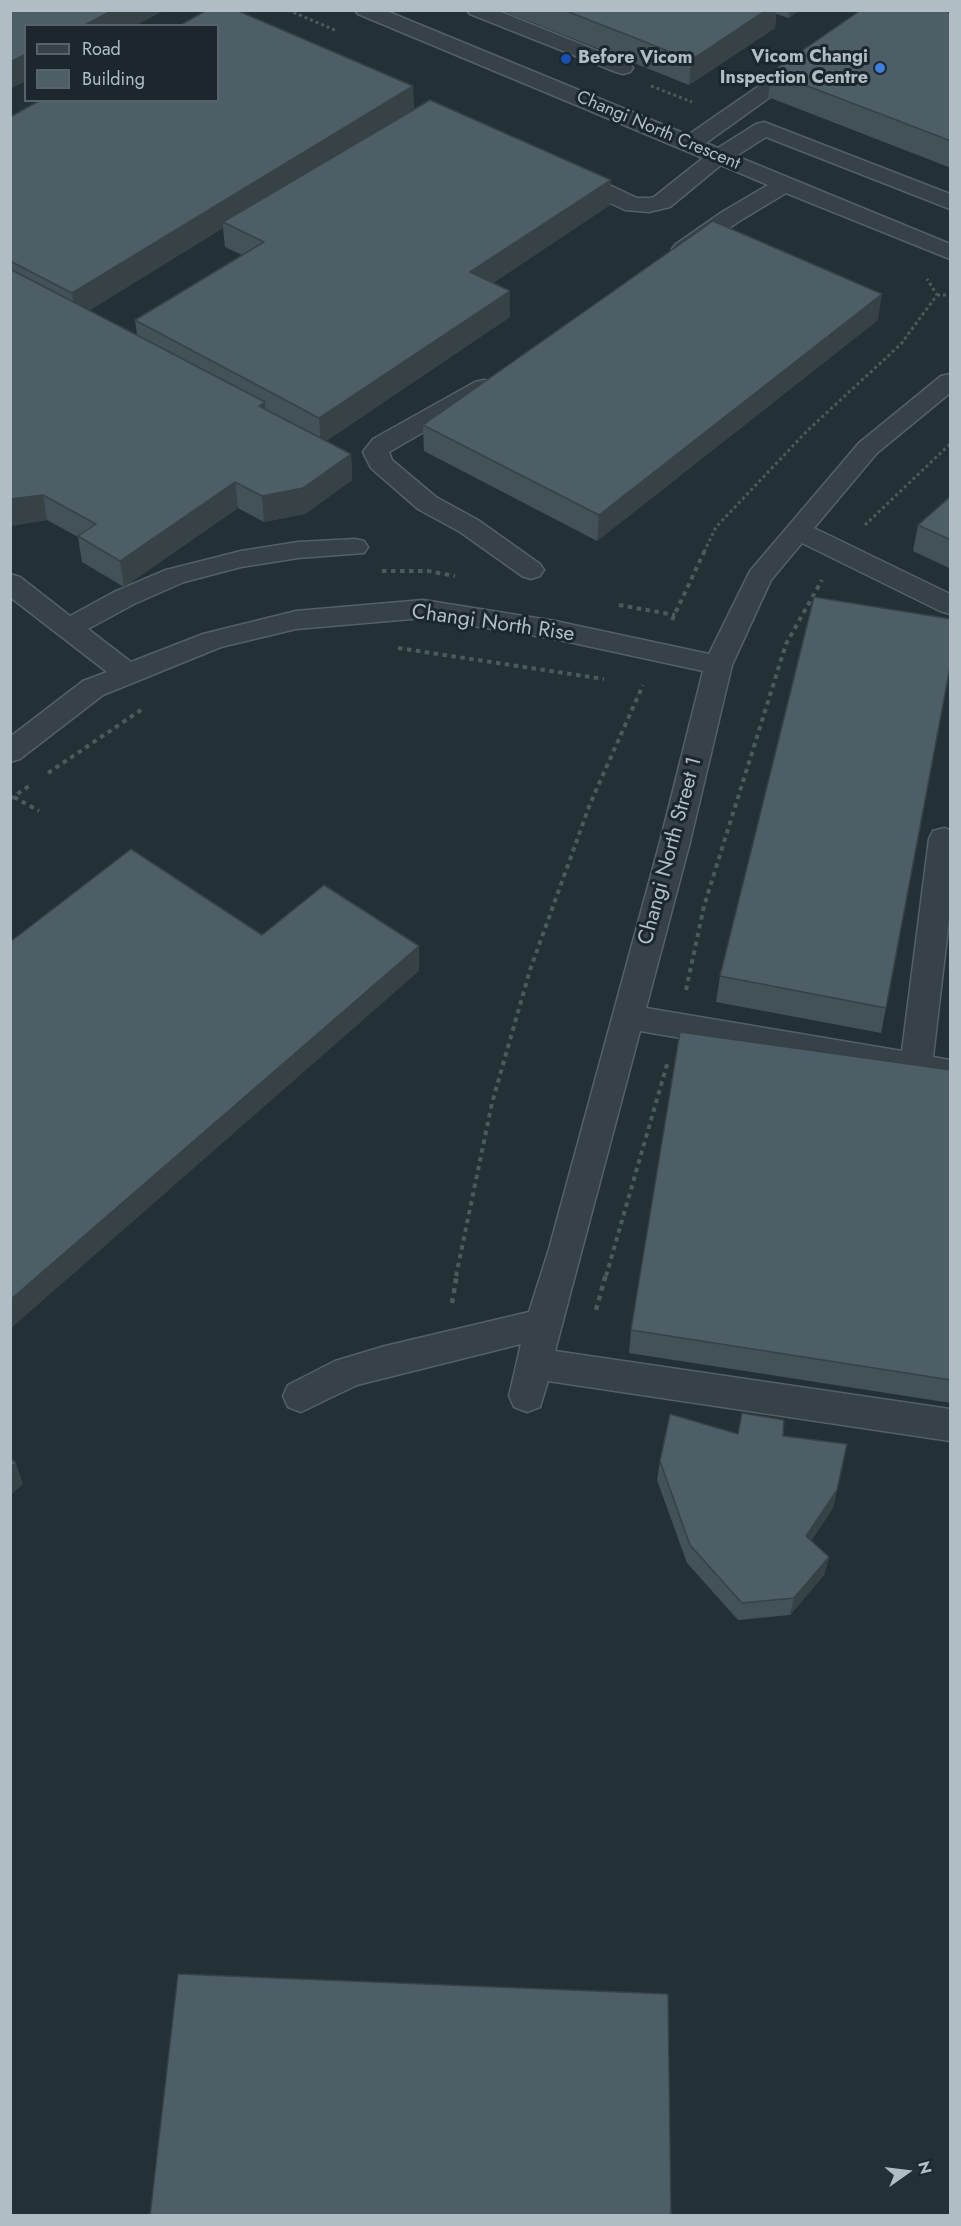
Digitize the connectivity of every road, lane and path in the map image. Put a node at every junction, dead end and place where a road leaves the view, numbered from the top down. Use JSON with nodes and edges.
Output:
{"nodes":[{"id":1,"x":365,"y":10,"type":"edge"},
{"id":2,"x":477,"y":10,"type":"edge"},
{"id":3,"x":824,"y":50,"type":"edge"},
{"id":4,"x":623,"y":68,"type":"edge"},
{"id":5,"x":689,"y":145,"type":"junction"},
{"id":6,"x":718,"y":157,"type":"junction"},
{"id":7,"x":548,"y":165,"type":"edge"},
{"id":8,"x":786,"y":184,"type":"junction"},
{"id":9,"x":951,"y":202,"type":"edge"},
{"id":10,"x":951,"y":252,"type":"edge"},
{"id":11,"x":663,"y":262,"type":"edge"},
{"id":12,"x":937,"y":295,"type":"dead end"},
{"id":13,"x":951,"y":295,"type":"edge"},
{"id":14,"x":502,"y":375,"type":"edge"},
{"id":15,"x":951,"y":381,"type":"edge"},
{"id":16,"x":951,"y":444,"type":"edge"},
{"id":17,"x":798,"y":531,"type":"junction"},
{"id":18,"x":355,"y":547,"type":"dead end"},
{"id":19,"x":838,"y":551,"type":"junction"},
{"id":20,"x":531,"y":570,"type":"dead end"},
{"id":21,"x":10,"y":583,"type":"edge"},
{"id":22,"x":951,"y":605,"type":"edge"},
{"id":23,"x":69,"y":628,"type":"junction"},
{"id":24,"x":394,"y":648,"type":"dead end"},
{"id":25,"x":718,"y":665,"type":"junction"},
{"id":26,"x":128,"y":674,"type":"junction"},
{"id":27,"x":609,"y":680,"type":"dead end"},
{"id":28,"x":632,"y":683,"type":"dead end"},
{"id":29,"x":643,"y":685,"type":"dead end"},
{"id":30,"x":142,"y":710,"type":"dead end"},
{"id":31,"x":10,"y":752,"type":"edge"},
{"id":32,"x":44,"y":777,"type":"dead end"},
{"id":33,"x":34,"y":783,"type":"dead end"},
{"id":34,"x":12,"y":798,"type":"edge"},
{"id":35,"x":39,"y":812,"type":"dead end"},
{"id":36,"x":944,"y":839,"type":"dead end"},
{"id":37,"x":627,"y":1017,"type":"junction"},
{"id":38,"x":679,"y":1026,"type":"junction"},
{"id":39,"x":916,"y":1067,"type":"junction"},
{"id":40,"x":951,"y":1072,"type":"edge"},
{"id":41,"x":543,"y":1324,"type":"junction"},
{"id":42,"x":578,"y":1371,"type":"junction"},
{"id":43,"x":301,"y":1396,"type":"dead end"},
{"id":44,"x":951,"y":1425,"type":"edge"}],
"edges":[{"from":1,"to":5,"type":"street","name":"Changi North Crescent"},
{"from":2,"to":4,"type":"street"},
{"from":3,"to":5,"type":"street"},
{"from":5,"to":6,"type":"street","name":"Changi North Crescent"},
{"from":6,"to":7,"type":"street"},
{"from":6,"to":8,"type":"street","name":"Changi North Crescent"},
{"from":6,"to":9,"type":"street"},
{"from":8,"to":10,"type":"street","name":"Changi North Crescent"},
{"from":8,"to":11,"type":"street"},
{"from":12,"to":13,"type":"path"},
{"from":14,"to":20,"type":"street"},
{"from":15,"to":17,"type":"street","name":"Changi North Street 1"},
{"from":16,"to":19,"type":"path"},
{"from":17,"to":19,"type":"street"},
{"from":17,"to":25,"type":"street","name":"Changi North Street 1"},
{"from":18,"to":23,"type":"street"},
{"from":19,"to":22,"type":"street"},
{"from":19,"to":38,"type":"path"},
{"from":21,"to":23,"type":"street"},
{"from":23,"to":26,"type":"street"},
{"from":24,"to":27,"type":"path"},
{"from":25,"to":26,"type":"street","name":"Changi North Rise"},
{"from":25,"to":37,"type":"street","name":"Changi North Street 1"},
{"from":26,"to":31,"type":"street","name":"Changi North Rise"},
{"from":28,"to":29,"type":"path"},
{"from":30,"to":32,"type":"path"},
{"from":33,"to":34,"type":"path"},
{"from":34,"to":35,"type":"path"},
{"from":36,"to":39,"type":"street"},
{"from":37,"to":38,"type":"street"},
{"from":37,"to":41,"type":"street","name":"Changi North Street 1"},
{"from":38,"to":39,"type":"street"},
{"from":38,"to":42,"type":"path"},
{"from":39,"to":40,"type":"street"},
{"from":41,"to":42,"type":"street","name":"Changi North Street 1"},
{"from":41,"to":43,"type":"street"},
{"from":42,"to":44,"type":"street"}]}
